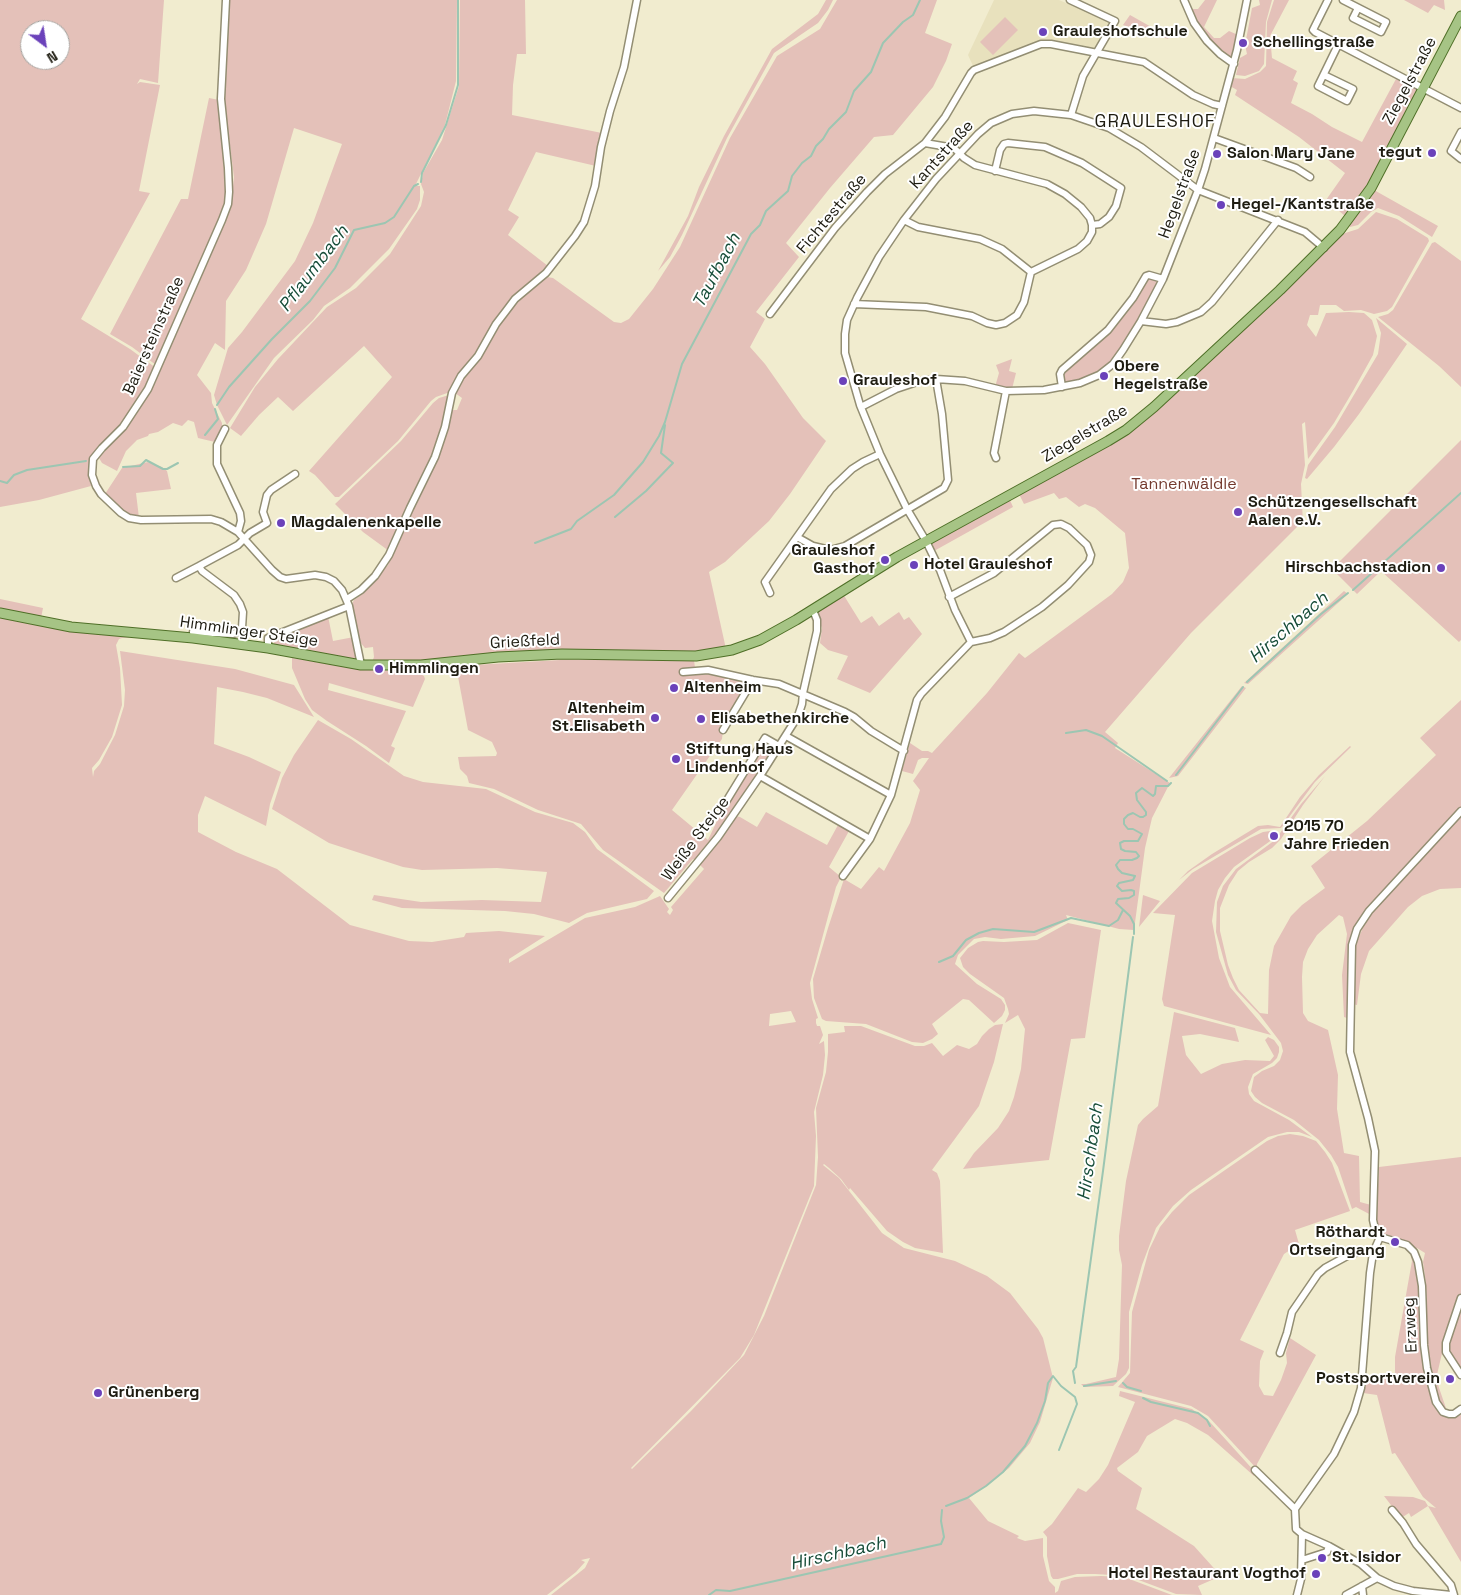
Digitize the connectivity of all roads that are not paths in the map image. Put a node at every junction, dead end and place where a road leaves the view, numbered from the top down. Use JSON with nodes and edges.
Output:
{"nodes":[{"id":1,"x":226,"y":0,"type":"edge"},
{"id":2,"x":637,"y":0,"type":"edge"},
{"id":3,"x":1070,"y":0,"type":"edge"},
{"id":4,"x":1184,"y":0,"type":"edge"},
{"id":5,"x":1247,"y":0,"type":"edge"},
{"id":6,"x":1328,"y":0,"type":"edge"},
{"id":7,"x":1343,"y":0,"type":"edge"},
{"id":8,"x":1358,"y":8,"type":"junction"},
{"id":9,"x":1461,"y":16,"type":"edge"},
{"id":10,"x":1338,"y":45,"type":"junction"},
{"id":11,"x":1098,"y":52,"type":"junction"},
{"id":12,"x":1234,"y":64,"type":"junction"},
{"id":13,"x":1324,"y":75,"type":"junction"},
{"id":14,"x":1424,"y":88,"type":"junction"},
{"id":15,"x":1222,"y":106,"type":"junction"},
{"id":16,"x":1461,"y":108,"type":"edge"},
{"id":17,"x":1071,"y":115,"type":"junction"},
{"id":18,"x":1461,"y":132,"type":"edge"},
{"id":19,"x":1214,"y":138,"type":"junction"},
{"id":20,"x":925,"y":143,"type":"junction"},
{"id":21,"x":959,"y":153,"type":"junction"},
{"id":22,"x":1461,"y":159,"type":"edge"},
{"id":23,"x":996,"y":170,"type":"junction"},
{"id":24,"x":1310,"y":177,"type":"dead end"},
{"id":25,"x":1198,"y":190,"type":"junction"},
{"id":26,"x":904,"y":220,"type":"junction"},
{"id":27,"x":1278,"y":220,"type":"junction"},
{"id":28,"x":1092,"y":226,"type":"junction"},
{"id":29,"x":1324,"y":248,"type":"junction"},
{"id":30,"x":1031,"y":272,"type":"junction"},
{"id":31,"x":1162,"y":279,"type":"junction"},
{"id":32,"x":854,"y":304,"type":"junction"},
{"id":33,"x":770,"y":314,"type":"dead end"},
{"id":34,"x":1141,"y":322,"type":"junction"},
{"id":35,"x":936,"y":378,"type":"junction"},
{"id":36,"x":1062,"y":387,"type":"junction"},
{"id":37,"x":1006,"y":391,"type":"junction"},
{"id":38,"x":861,"y":407,"type":"junction"},
{"id":39,"x":225,"y":429,"type":"dead end"},
{"id":40,"x":880,"y":454,"type":"junction"},
{"id":41,"x":996,"y":458,"type":"dead end"},
{"id":42,"x":295,"y":474,"type":"dead end"},
{"id":43,"x":907,"y":509,"type":"junction"},
{"id":44,"x":238,"y":532,"type":"junction"},
{"id":45,"x":797,"y":537,"type":"junction"},
{"id":46,"x":244,"y":538,"type":"junction"},
{"id":47,"x":926,"y":541,"type":"junction"},
{"id":48,"x":200,"y":566,"type":"junction"},
{"id":49,"x":176,"y":578,"type":"dead end"},
{"id":50,"x":770,"y":593,"type":"dead end"},
{"id":51,"x":949,"y":597,"type":"junction"},
{"id":52,"x":348,"y":603,"type":"junction"},
{"id":53,"x":813,"y":610,"type":"junction"},
{"id":54,"x":0,"y":613,"type":"edge"},
{"id":55,"x":193,"y":632,"type":"dead end"},
{"id":56,"x":971,"y":642,"type":"junction"},
{"id":57,"x":268,"y":648,"type":"junction"},
{"id":58,"x":631,"y":656,"type":"joint"},
{"id":59,"x":361,"y":665,"type":"junction"},
{"id":60,"x":421,"y":665,"type":"joint"},
{"id":61,"x":683,"y":672,"type":"dead end"},
{"id":62,"x":753,"y":680,"type":"junction"},
{"id":63,"x":803,"y":693,"type":"junction"},
{"id":64,"x":723,"y":730,"type":"dead end"},
{"id":65,"x":786,"y":736,"type":"junction"},
{"id":66,"x":779,"y":746,"type":"junction"},
{"id":67,"x":904,"y":751,"type":"junction"},
{"id":68,"x":760,"y":776,"type":"junction"},
{"id":69,"x":891,"y":796,"type":"junction"},
{"id":70,"x":724,"y":804,"type":"dead end"},
{"id":71,"x":1461,"y":811,"type":"edge"},
{"id":72,"x":870,"y":839,"type":"junction"},
{"id":73,"x":843,"y":876,"type":"dead end"},
{"id":74,"x":668,"y":898,"type":"dead end"},
{"id":75,"x":1380,"y":1237,"type":"junction"},
{"id":76,"x":1373,"y":1253,"type":"junction"},
{"id":77,"x":1461,"y":1298,"type":"edge"},
{"id":78,"x":1280,"y":1352,"type":"dead end"},
{"id":79,"x":1461,"y":1375,"type":"edge"},
{"id":80,"x":1461,"y":1409,"type":"edge"},
{"id":81,"x":1255,"y":1470,"type":"dead end"},
{"id":82,"x":1296,"y":1510,"type":"junction"},
{"id":83,"x":1392,"y":1510,"type":"dead end"},
{"id":84,"x":1302,"y":1534,"type":"junction"},
{"id":85,"x":1329,"y":1546,"type":"junction"},
{"id":86,"x":1302,"y":1560,"type":"junction"},
{"id":87,"x":1377,"y":1578,"type":"junction"},
{"id":88,"x":1362,"y":1586,"type":"junction"},
{"id":89,"x":1297,"y":1595,"type":"edge"},
{"id":90,"x":1346,"y":1595,"type":"edge"},
{"id":91,"x":1363,"y":1595,"type":"edge"},
{"id":92,"x":1452,"y":1595,"type":"edge"}],
"edges":[{"from":1,"to":44,"type":"street","name":"Baiersteinstraße"},
{"from":2,"to":52,"type":"street"},
{"from":3,"to":11,"type":"street"},
{"from":4,"to":12,"type":"street"},
{"from":5,"to":12,"type":"street","name":"Hegelstraße"},
{"from":6,"to":10,"type":"street"},
{"from":7,"to":8,"type":"street"},
{"from":8,"to":8,"type":"street"},
{"from":9,"to":14,"type":"main road","name":"Ziegelstraße"},
{"from":10,"to":13,"type":"street"},
{"from":10,"to":14,"type":"street"},
{"from":11,"to":15,"type":"street"},
{"from":11,"to":17,"type":"street"},
{"from":11,"to":20,"type":"street","name":"Fichtestraße"},
{"from":12,"to":15,"type":"street","name":"Hegelstraße"},
{"from":13,"to":13,"type":"street"},
{"from":14,"to":16,"type":"street"},
{"from":14,"to":29,"type":"main road","name":"Ziegelstraße"},
{"from":15,"to":19,"type":"street","name":"Hegelstraße"},
{"from":17,"to":21,"type":"street","name":"Kantstraße"},
{"from":17,"to":25,"type":"street","name":"Kantstraße"},
{"from":18,"to":22,"type":"street"},
{"from":19,"to":24,"type":"street"},
{"from":19,"to":25,"type":"street","name":"Hegelstraße"},
{"from":20,"to":21,"type":"street"},
{"from":20,"to":33,"type":"street","name":"Fichtestraße"},
{"from":21,"to":23,"type":"street"},
{"from":21,"to":26,"type":"street","name":"Kantstraße"},
{"from":23,"to":28,"type":"street"},
{"from":23,"to":28,"type":"street"},
{"from":25,"to":27,"type":"street","name":"Kantstraße"},
{"from":25,"to":31,"type":"street","name":"Hegelstraße"},
{"from":26,"to":30,"type":"street"},
{"from":26,"to":32,"type":"street","name":"Kantstraße"},
{"from":27,"to":29,"type":"street","name":"Kantstraße"},
{"from":27,"to":34,"type":"street"},
{"from":28,"to":30,"type":"street"},
{"from":29,"to":47,"type":"main road","name":"Ziegelstraße"},
{"from":30,"to":32,"type":"street"},
{"from":31,"to":34,"type":"street","name":"Hegelstraße"},
{"from":31,"to":36,"type":"street"},
{"from":32,"to":38,"type":"street","name":"Kantstraße"},
{"from":34,"to":36,"type":"street","name":"Hegelstraße"},
{"from":35,"to":37,"type":"street","name":"Hegelstraße"},
{"from":35,"to":38,"type":"street","name":"Hegelstraße"},
{"from":35,"to":43,"type":"street"},
{"from":36,"to":37,"type":"street","name":"Hegelstraße"},
{"from":37,"to":41,"type":"street"},
{"from":38,"to":40,"type":"street","name":"Kantstraße"},
{"from":39,"to":44,"type":"street"},
{"from":40,"to":43,"type":"street","name":"Kantstraße"},
{"from":40,"to":45,"type":"street"},
{"from":42,"to":46,"type":"street"},
{"from":43,"to":45,"type":"street"},
{"from":43,"to":47,"type":"street","name":"Kantstraße"},
{"from":44,"to":46,"type":"street","name":"Baiersteinstraße"},
{"from":45,"to":50,"type":"street"},
{"from":46,"to":48,"type":"street"},
{"from":46,"to":52,"type":"street","name":"Baiersteinstraße"},
{"from":47,"to":51,"type":"street","name":"Kantstraße"},
{"from":47,"to":53,"type":"main road","name":"Ziegelstraße"},
{"from":48,"to":49,"type":"street"},
{"from":48,"to":55,"type":"street"},
{"from":51,"to":56,"type":"street","name":"Kantstraße"},
{"from":51,"to":56,"type":"street"},
{"from":52,"to":57,"type":"street"},
{"from":52,"to":59,"type":"street","name":"Baiersteinstraße"},
{"from":53,"to":58,"type":"main road","name":"Ziegelstraße"},
{"from":53,"to":63,"type":"street","name":"Weiße Steige"},
{"from":54,"to":57,"type":"main road","name":"Himmlinger Steige"},
{"from":56,"to":67,"type":"street"},
{"from":57,"to":59,"type":"main road","name":"Himmlinger Steige"},
{"from":58,"to":60,"type":"main road","name":"Grießfeld"},
{"from":59,"to":60,"type":"main road","name":"Himmlinger Steige"},
{"from":61,"to":62,"type":"street"},
{"from":62,"to":63,"type":"street"},
{"from":62,"to":64,"type":"street"},
{"from":63,"to":65,"type":"street","name":"Weiße Steige"},
{"from":63,"to":67,"type":"street"},
{"from":65,"to":66,"type":"street","name":"Weiße Steige"},
{"from":65,"to":69,"type":"street"},
{"from":66,"to":68,"type":"street","name":"Weiße Steige"},
{"from":66,"to":70,"type":"street","name":"Weiße Steige"},
{"from":67,"to":69,"type":"street"},
{"from":68,"to":72,"type":"street"},
{"from":68,"to":74,"type":"street","name":"Weiße Steige"},
{"from":69,"to":72,"type":"street"},
{"from":71,"to":75,"type":"street"},
{"from":72,"to":73,"type":"street"},
{"from":75,"to":76,"type":"street"},
{"from":75,"to":80,"type":"street","name":"Erzweg"},
{"from":76,"to":78,"type":"street"},
{"from":76,"to":82,"type":"street"},
{"from":77,"to":79,"type":"street","name":"Erzweg"},
{"from":81,"to":82,"type":"street"},
{"from":82,"to":84,"type":"street"},
{"from":83,"to":92,"type":"street"},
{"from":84,"to":85,"type":"street"},
{"from":84,"to":86,"type":"street"},
{"from":85,"to":86,"type":"street"},
{"from":85,"to":87,"type":"street"},
{"from":86,"to":89,"type":"street"},
{"from":87,"to":88,"type":"street"},
{"from":87,"to":92,"type":"street"},
{"from":88,"to":90,"type":"street"},
{"from":88,"to":91,"type":"street"}]}
